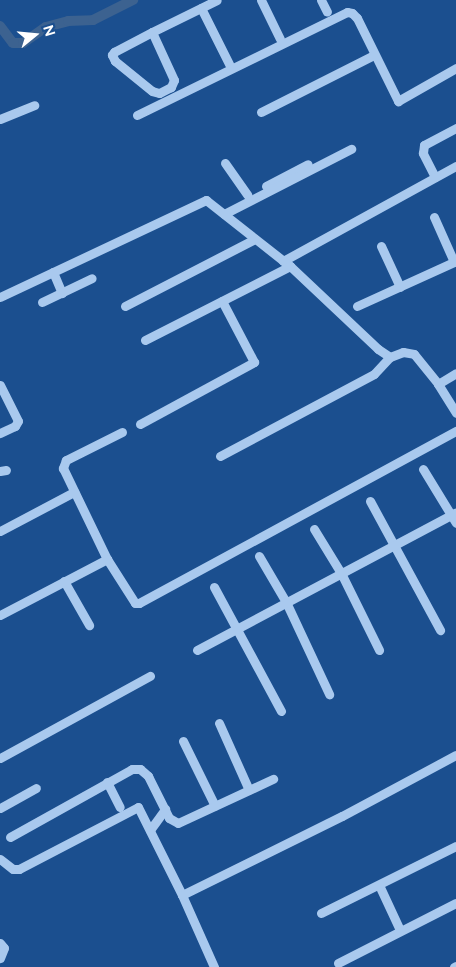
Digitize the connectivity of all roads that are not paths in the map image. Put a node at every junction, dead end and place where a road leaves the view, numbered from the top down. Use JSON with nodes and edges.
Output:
{"nodes":[{"id":1,"x":217,"y":0,"type":"edge"},
{"id":2,"x":261,"y":0,"type":"edge"},
{"id":3,"x":322,"y":0,"type":"edge"},
{"id":4,"x":201,"y":8,"type":"junction"},
{"id":5,"x":327,"y":12,"type":"dead end"},
{"id":6,"x":152,"y":32,"type":"junction"},
{"id":7,"x":280,"y":39,"type":"dead end"},
{"id":8,"x":374,"y":54,"type":"junction"},
{"id":9,"x":229,"y":64,"type":"dead end"},
{"id":10,"x":456,"y":68,"type":"edge"},
{"id":11,"x":34,"y":105,"type":"dead end"},
{"id":12,"x":261,"y":112,"type":"dead end"},
{"id":13,"x":137,"y":115,"type":"dead end"},
{"id":14,"x":0,"y":119,"type":"edge"},
{"id":15,"x":456,"y":128,"type":"edge"},
{"id":16,"x":351,"y":149,"type":"dead end"},
{"id":17,"x":225,"y":163,"type":"dead end"},
{"id":18,"x":308,"y":164,"type":"dead end"},
{"id":19,"x":456,"y":166,"type":"edge"},
{"id":20,"x":436,"y":177,"type":"junction"},
{"id":21,"x":247,"y":195,"type":"junction"},
{"id":22,"x":221,"y":212,"type":"junction"},
{"id":23,"x":434,"y":217,"type":"dead end"},
{"id":24,"x":255,"y":239,"type":"junction"},
{"id":25,"x":381,"y":246,"type":"dead end"},
{"id":26,"x":455,"y":261,"type":"edge"},
{"id":27,"x":286,"y":263,"type":"junction"},
{"id":28,"x":53,"y":272,"type":"junction"},
{"id":29,"x":92,"y":278,"type":"dead end"},
{"id":30,"x":400,"y":287,"type":"junction"},
{"id":31,"x":62,"y":292,"type":"junction"},
{"id":32,"x":0,"y":297,"type":"edge"},
{"id":33,"x":222,"y":300,"type":"junction"},
{"id":34,"x":42,"y":302,"type":"dead end"},
{"id":35,"x":124,"y":306,"type":"dead end"},
{"id":36,"x":357,"y":306,"type":"dead end"},
{"id":37,"x":145,"y":340,"type":"dead end"},
{"id":38,"x":390,"y":357,"type":"junction"},
{"id":39,"x":456,"y":373,"type":"edge"},
{"id":40,"x":438,"y":384,"type":"junction"},
{"id":41,"x":0,"y":385,"type":"edge"},
{"id":42,"x":456,"y":414,"type":"edge"},
{"id":43,"x":140,"y":424,"type":"dead end"},
{"id":44,"x":456,"y":431,"type":"edge"},
{"id":45,"x":122,"y":432,"type":"dead end"},
{"id":46,"x":0,"y":433,"type":"edge"},
{"id":47,"x":220,"y":456,"type":"dead end"},
{"id":48,"x":423,"y":469,"type":"dead end"},
{"id":49,"x":74,"y":492,"type":"junction"},
{"id":50,"x":370,"y":501,"type":"dead end"},
{"id":51,"x":454,"y":513,"type":"edge"},
{"id":52,"x":456,"y":523,"type":"edge"},
{"id":53,"x":314,"y":529,"type":"dead end"},
{"id":54,"x":0,"y":531,"type":"edge"},
{"id":55,"x":395,"y":544,"type":"junction"},
{"id":56,"x":259,"y":556,"type":"dead end"},
{"id":57,"x":108,"y":559,"type":"junction"},
{"id":58,"x":340,"y":573,"type":"junction"},
{"id":59,"x":64,"y":581,"type":"junction"},
{"id":60,"x":214,"y":587,"type":"dead end"},
{"id":61,"x":286,"y":602,"type":"junction"},
{"id":62,"x":0,"y":615,"type":"edge"},
{"id":63,"x":89,"y":625,"type":"dead end"},
{"id":64,"x":238,"y":629,"type":"junction"},
{"id":65,"x":440,"y":630,"type":"dead end"},
{"id":66,"x":197,"y":650,"type":"dead end"},
{"id":67,"x":379,"y":650,"type":"dead end"},
{"id":68,"x":150,"y":676,"type":"dead end"},
{"id":69,"x":329,"y":694,"type":"dead end"},
{"id":70,"x":281,"y":710,"type":"dead end"},
{"id":71,"x":219,"y":723,"type":"dead end"},
{"id":72,"x":183,"y":741,"type":"dead end"},
{"id":73,"x":456,"y":755,"type":"edge"},
{"id":74,"x":0,"y":758,"type":"edge"},
{"id":75,"x":273,"y":779,"type":"dead end"},
{"id":76,"x":107,"y":782,"type":"junction"},
{"id":77,"x":36,"y":788,"type":"dead end"},
{"id":78,"x":249,"y":790,"type":"junction"},
{"id":79,"x":215,"y":806,"type":"junction"},
{"id":80,"x":120,"y":807,"type":"dead end"},
{"id":81,"x":0,"y":808,"type":"edge"},
{"id":82,"x":165,"y":809,"type":"junction"},
{"id":83,"x":150,"y":830,"type":"junction"},
{"id":84,"x":10,"y":838,"type":"dead end"},
{"id":85,"x":456,"y":846,"type":"edge"},
{"id":86,"x":2,"y":864,"type":"edge"},
{"id":87,"x":379,"y":885,"type":"junction"},
{"id":88,"x":182,"y":895,"type":"junction"},
{"id":89,"x":456,"y":903,"type":"edge"},
{"id":90,"x":321,"y":913,"type":"dead end"},
{"id":91,"x":400,"y":930,"type":"junction"},
{"id":92,"x":0,"y":943,"type":"edge"},
{"id":93,"x":0,"y":958,"type":"edge"},
{"id":94,"x":338,"y":963,"type":"dead end"},
{"id":95,"x":214,"y":967,"type":"edge"}],
"edges":[{"from":1,"to":4,"type":"street"},
{"from":2,"to":7,"type":"street"},
{"from":3,"to":5,"type":"street"},
{"from":4,"to":6,"type":"street"},
{"from":4,"to":9,"type":"street"},
{"from":6,"to":6,"type":"street"},
{"from":8,"to":10,"type":"street"},
{"from":8,"to":12,"type":"street"},
{"from":8,"to":13,"type":"street"},
{"from":11,"to":14,"type":"street"},
{"from":15,"to":20,"type":"street"},
{"from":16,"to":22,"type":"street"},
{"from":17,"to":21,"type":"street"},
{"from":18,"to":21,"type":"street"},
{"from":19,"to":20,"type":"street"},
{"from":20,"to":27,"type":"street"},
{"from":21,"to":22,"type":"street"},
{"from":22,"to":24,"type":"street"},
{"from":22,"to":28,"type":"street"},
{"from":23,"to":26,"type":"street"},
{"from":24,"to":27,"type":"street"},
{"from":24,"to":35,"type":"street"},
{"from":25,"to":30,"type":"street"},
{"from":26,"to":30,"type":"street"},
{"from":27,"to":33,"type":"street"},
{"from":27,"to":38,"type":"street"},
{"from":28,"to":31,"type":"street"},
{"from":28,"to":32,"type":"street"},
{"from":29,"to":31,"type":"street"},
{"from":30,"to":36,"type":"street"},
{"from":31,"to":34,"type":"street"},
{"from":33,"to":37,"type":"street"},
{"from":33,"to":43,"type":"street"},
{"from":38,"to":40,"type":"street"},
{"from":38,"to":47,"type":"street"},
{"from":39,"to":40,"type":"street"},
{"from":40,"to":42,"type":"street"},
{"from":41,"to":46,"type":"street"},
{"from":44,"to":57,"type":"street"},
{"from":45,"to":49,"type":"street"},
{"from":48,"to":51,"type":"street"},
{"from":49,"to":54,"type":"street"},
{"from":49,"to":57,"type":"street"},
{"from":50,"to":55,"type":"street"},
{"from":51,"to":52,"type":"street"},
{"from":51,"to":55,"type":"street"},
{"from":53,"to":58,"type":"street"},
{"from":55,"to":58,"type":"street"},
{"from":55,"to":65,"type":"street"},
{"from":56,"to":61,"type":"street"},
{"from":57,"to":59,"type":"street"},
{"from":58,"to":61,"type":"street"},
{"from":58,"to":67,"type":"street"},
{"from":59,"to":62,"type":"street"},
{"from":59,"to":63,"type":"street"},
{"from":60,"to":64,"type":"street"},
{"from":61,"to":64,"type":"street"},
{"from":61,"to":69,"type":"street"},
{"from":64,"to":66,"type":"street"},
{"from":64,"to":70,"type":"street"},
{"from":68,"to":74,"type":"street"},
{"from":71,"to":78,"type":"street"},
{"from":72,"to":79,"type":"street"},
{"from":73,"to":88,"type":"street"},
{"from":75,"to":78,"type":"street"},
{"from":76,"to":80,"type":"street"},
{"from":76,"to":82,"type":"street"},
{"from":76,"to":84,"type":"street"},
{"from":77,"to":81,"type":"street"},
{"from":78,"to":79,"type":"street"},
{"from":79,"to":82,"type":"street"},
{"from":82,"to":83,"type":"street"},
{"from":83,"to":86,"type":"street"},
{"from":83,"to":88,"type":"street"},
{"from":85,"to":87,"type":"street"},
{"from":87,"to":90,"type":"street"},
{"from":87,"to":91,"type":"street"},
{"from":88,"to":95,"type":"street"},
{"from":89,"to":91,"type":"street"},
{"from":91,"to":94,"type":"street"},
{"from":92,"to":93,"type":"street"}]}
